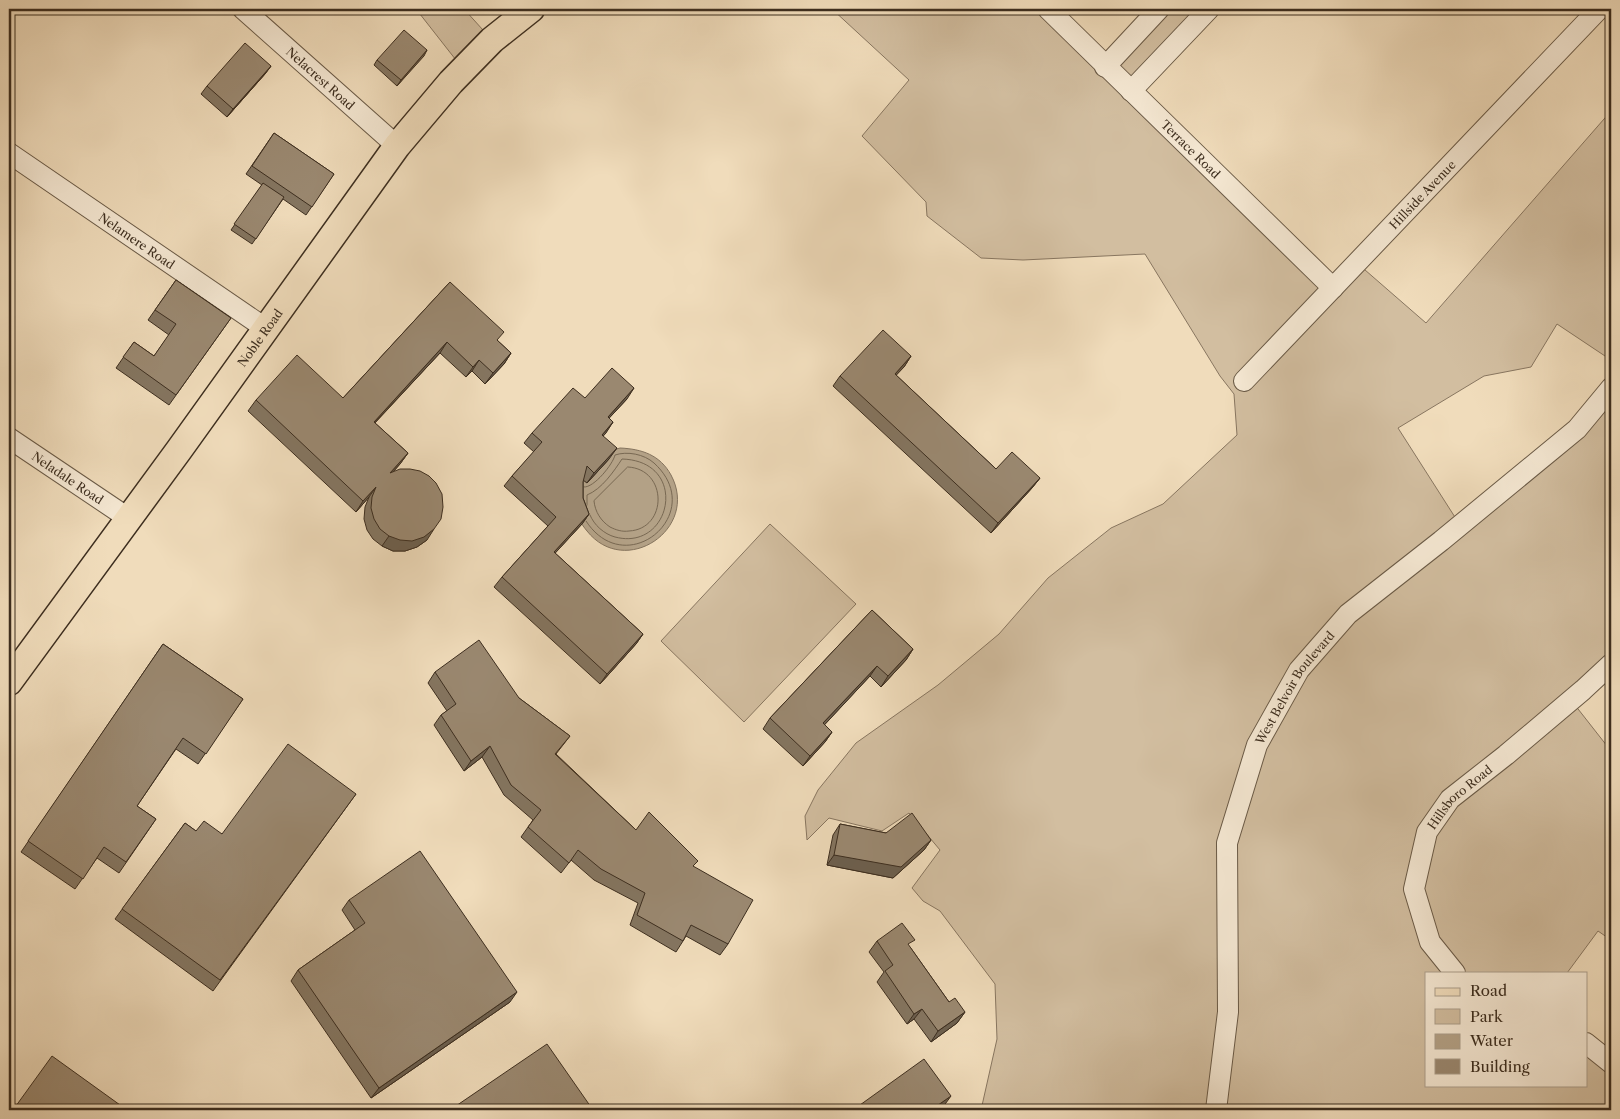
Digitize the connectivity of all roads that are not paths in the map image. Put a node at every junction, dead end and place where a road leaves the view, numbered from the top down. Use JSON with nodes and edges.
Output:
{"nodes":[{"id":1,"x":243,"y":9,"type":"edge"},
{"id":2,"x":531,"y":9,"type":"edge"},
{"id":3,"x":1048,"y":9,"type":"edge"},
{"id":4,"x":1159,"y":9,"type":"edge"},
{"id":5,"x":1209,"y":9,"type":"edge"},
{"id":6,"x":1599,"y":9,"type":"edge"},
{"id":7,"x":1105,"y":67,"type":"junction"},
{"id":8,"x":1131,"y":91,"type":"junction"},
{"id":9,"x":397,"y":146,"type":"junction"},
{"id":10,"x":9,"y":153,"type":"edge"},
{"id":11,"x":1333,"y":288,"type":"junction"},
{"id":12,"x":265,"y":328,"type":"junction"},
{"id":13,"x":1244,"y":381,"type":"dead end"},
{"id":14,"x":1611,"y":388,"type":"edge"},
{"id":15,"x":9,"y":438,"type":"edge"},
{"id":16,"x":128,"y":518,"type":"junction"},
{"id":17,"x":1611,"y":664,"type":"edge"},
{"id":18,"x":9,"y":682,"type":"edge"},
{"id":19,"x":1454,"y":972,"type":"edge"},
{"id":20,"x":1588,"y":1045,"type":"edge"},
{"id":21,"x":1611,"y":1063,"type":"edge"},
{"id":22,"x":1216,"y":1110,"type":"edge"}],
"edges":[{"from":1,"to":9,"type":"street","name":"Nelacrest Road"},
{"from":2,"to":9,"type":"main road","name":"Noble Road"},
{"from":3,"to":7,"type":"street","name":"Terrace Road"},
{"from":4,"to":7,"type":"street"},
{"from":5,"to":8,"type":"street"},
{"from":6,"to":11,"type":"street","name":"Hillside Avenue"},
{"from":7,"to":8,"type":"street","name":"Terrace Road"},
{"from":8,"to":11,"type":"street","name":"Terrace Road"},
{"from":9,"to":12,"type":"main road","name":"Noble Road"},
{"from":10,"to":12,"type":"street","name":"Nelamere Road"},
{"from":11,"to":13,"type":"street","name":"Hillside Avenue"},
{"from":12,"to":16,"type":"main road","name":"Noble Road"},
{"from":14,"to":22,"type":"street","name":"West Belvoir Boulevard"},
{"from":15,"to":16,"type":"street","name":"Neladale Road"},
{"from":16,"to":18,"type":"main road","name":"Noble Road"},
{"from":17,"to":19,"type":"street","name":"Hillsboro Road"},
{"from":20,"to":21,"type":"street"}]}
